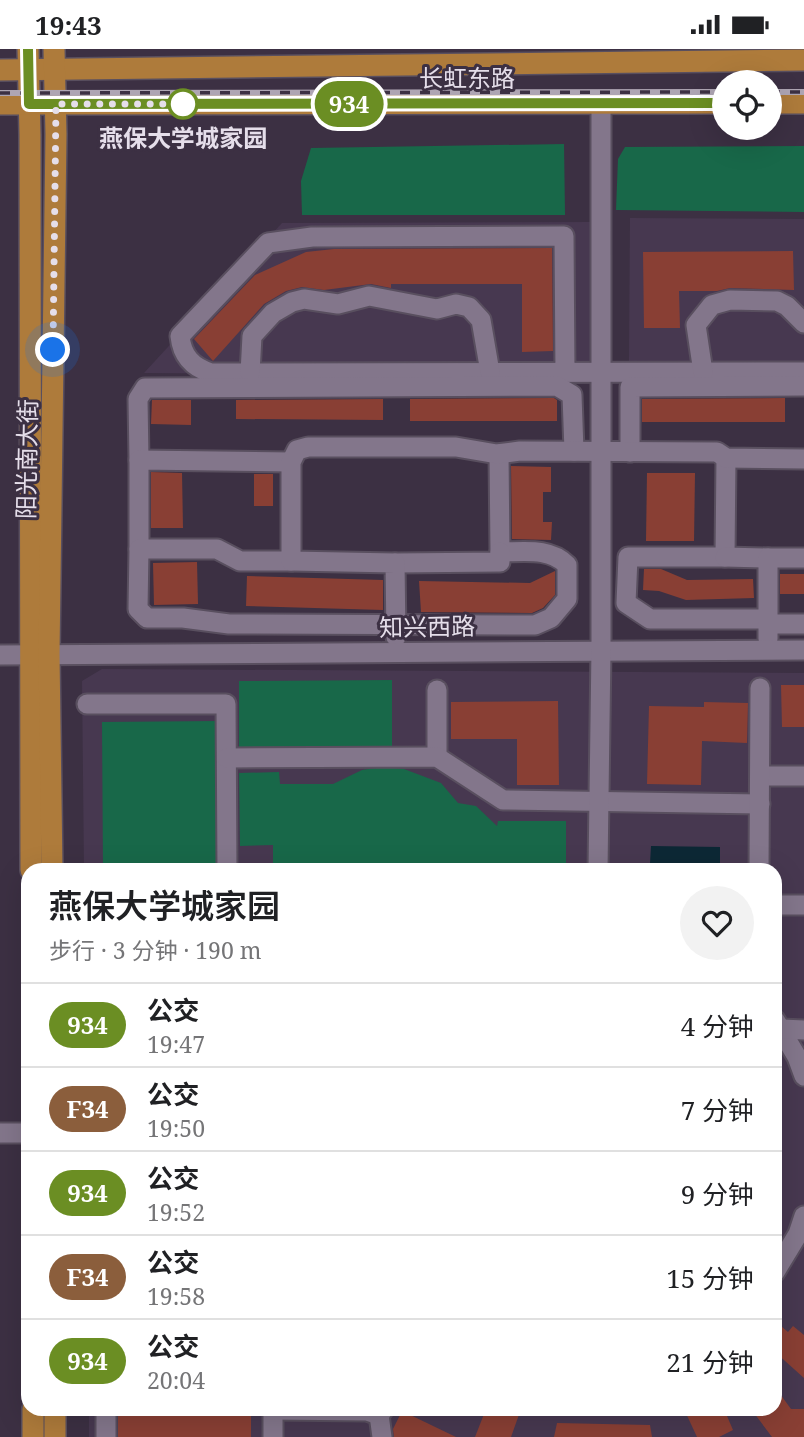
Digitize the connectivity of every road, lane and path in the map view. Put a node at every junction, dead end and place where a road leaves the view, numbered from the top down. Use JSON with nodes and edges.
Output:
{"nodes":[{"id":1,"x":599,"y":57,"type":"edge"},
{"id":2,"x":28,"y":59,"type":"edge"},
{"id":3,"x":54,"y":59,"type":"edge"},
{"id":4,"x":804,"y":60,"type":"edge"},
{"id":5,"x":0,"y":70,"type":"edge"},
{"id":6,"x":601,"y":103,"type":"junction"},
{"id":7,"x":712,"y":103,"type":"edge"},
{"id":8,"x":782,"y":103,"type":"edge"},
{"id":9,"x":804,"y":103,"type":"edge"},
{"id":10,"x":0,"y":104,"type":"edge"},
{"id":11,"x":29,"y":104,"type":"junction"},
{"id":12,"x":56,"y":104,"type":"junction"},
{"id":13,"x":565,"y":292,"type":"junction"},
{"id":14,"x":600,"y":304,"type":"junction"},
{"id":15,"x":804,"y":323,"type":"edge"},
{"id":16,"x":491,"y":372,"type":"junction"},
{"id":17,"x":565,"y":372,"type":"junction"},
{"id":18,"x":600,"y":372,"type":"junction"},
{"id":19,"x":703,"y":372,"type":"junction"},
{"id":20,"x":804,"y":372,"type":"edge"},
{"id":21,"x":250,"y":373,"type":"junction"},
{"id":22,"x":804,"y":386,"type":"edge"},
{"id":23,"x":574,"y":451,"type":"junction"},
{"id":24,"x":600,"y":451,"type":"junction"},
{"id":25,"x":630,"y":452,"type":"junction"},
{"id":26,"x":499,"y":454,"type":"junction"},
{"id":27,"x":726,"y":458,"type":"junction"},
{"id":28,"x":804,"y":459,"type":"edge"},
{"id":29,"x":139,"y":460,"type":"junction"},
{"id":30,"x":290,"y":461,"type":"junction"},
{"id":31,"x":139,"y":549,"type":"junction"},
{"id":32,"x":500,"y":552,"type":"junction"},
{"id":33,"x":725,"y":557,"type":"junction"},
{"id":34,"x":768,"y":558,"type":"junction"},
{"id":35,"x":804,"y":558,"type":"edge"},
{"id":36,"x":291,"y":561,"type":"junction"},
{"id":37,"x":395,"y":563,"type":"junction"},
{"id":38,"x":804,"y":624,"type":"edge"},
{"id":39,"x":768,"y":627,"type":"junction"},
{"id":40,"x":396,"y":631,"type":"junction"},
{"id":41,"x":601,"y":649,"type":"junction"},
{"id":42,"x":804,"y":650,"type":"edge"},
{"id":43,"x":0,"y":655,"type":"edge"},
{"id":44,"x":40,"y":655,"type":"junction"},
{"id":45,"x":761,"y":688,"type":"dead end"},
{"id":46,"x":437,"y":690,"type":"dead end"},
{"id":47,"x":87,"y":704,"type":"dead end"},
{"id":48,"x":437,"y":757,"type":"junction"},
{"id":49,"x":227,"y":758,"type":"junction"},
{"id":50,"x":760,"y":776,"type":"junction"},
{"id":51,"x":804,"y":776,"type":"edge"},
{"id":52,"x":599,"y":801,"type":"junction"},
{"id":53,"x":760,"y":804,"type":"junction"},
{"id":54,"x":31,"y":863,"type":"edge"},
{"id":55,"x":52,"y":863,"type":"edge"},
{"id":56,"x":228,"y":863,"type":"edge"},
{"id":57,"x":598,"y":863,"type":"edge"},
{"id":58,"x":759,"y":863,"type":"edge"},
{"id":59,"x":782,"y":905,"type":"edge"},
{"id":60,"x":804,"y":905,"type":"edge"},
{"id":61,"x":782,"y":1026,"type":"edge"},
{"id":62,"x":804,"y":1030,"type":"edge"},
{"id":63,"x":782,"y":1032,"type":"edge"},
{"id":64,"x":804,"y":1076,"type":"edge"},
{"id":65,"x":0,"y":1133,"type":"edge"},
{"id":66,"x":21,"y":1133,"type":"edge"},
{"id":67,"x":802,"y":1229,"type":"edge"},
{"id":68,"x":782,"y":1261,"type":"edge"},
{"id":69,"x":33,"y":1416,"type":"edge"},
{"id":70,"x":55,"y":1416,"type":"edge"},
{"id":71,"x":106,"y":1416,"type":"edge"},
{"id":72,"x":273,"y":1416,"type":"edge"},
{"id":73,"x":382,"y":1416,"type":"edge"},
{"id":74,"x":33,"y":1437,"type":"edge"},
{"id":75,"x":55,"y":1437,"type":"edge"},
{"id":76,"x":106,"y":1437,"type":"edge"},
{"id":77,"x":273,"y":1437,"type":"edge"},
{"id":78,"x":382,"y":1437,"type":"edge"}],
"edges":[{"from":1,"to":3,"type":"main road","name":"长虹东路"},
{"from":1,"to":4,"type":"main road","name":"长虹东路"},
{"from":2,"to":3,"type":"main road","name":"长虹东路"},
{"from":2,"to":5,"type":"main road","name":"长虹东路"},
{"from":2,"to":11,"type":"main road","name":"阳光南大街"},
{"from":3,"to":12,"type":"main road","name":"阳光南大街"},
{"from":6,"to":7,"type":"main road","name":"长虹东路"},
{"from":6,"to":12,"type":"main road","name":"长虹东路"},
{"from":6,"to":14,"type":"street"},
{"from":8,"to":9,"type":"main road"},
{"from":10,"to":11,"type":"main road","name":"长虹东路"},
{"from":11,"to":12,"type":"main road","name":"长虹东路"},
{"from":11,"to":44,"type":"main road","name":"阳光南大街"},
{"from":12,"to":44,"type":"main road","name":"阳光南大街"},
{"from":13,"to":14,"type":"street"},
{"from":13,"to":17,"type":"street"},
{"from":13,"to":21,"type":"street"},
{"from":14,"to":18,"type":"street"},
{"from":15,"to":19,"type":"street"},
{"from":16,"to":17,"type":"street"},
{"from":16,"to":21,"type":"street"},
{"from":16,"to":21,"type":"street"},
{"from":17,"to":18,"type":"street"},
{"from":18,"to":19,"type":"street"},
{"from":18,"to":24,"type":"street"},
{"from":19,"to":20,"type":"street"},
{"from":22,"to":25,"type":"street"},
{"from":23,"to":24,"type":"street"},
{"from":23,"to":26,"type":"street"},
{"from":23,"to":29,"type":"street"},
{"from":24,"to":25,"type":"street"},
{"from":24,"to":41,"type":"street"},
{"from":25,"to":27,"type":"street"},
{"from":26,"to":30,"type":"street"},
{"from":26,"to":32,"type":"street"},
{"from":27,"to":28,"type":"street"},
{"from":27,"to":33,"type":"street"},
{"from":29,"to":30,"type":"street"},
{"from":29,"to":31,"type":"street"},
{"from":30,"to":36,"type":"street"},
{"from":31,"to":36,"type":"street"},
{"from":31,"to":40,"type":"street"},
{"from":32,"to":37,"type":"street"},
{"from":32,"to":40,"type":"street"},
{"from":33,"to":34,"type":"street"},
{"from":33,"to":39,"type":"street"},
{"from":34,"to":35,"type":"street"},
{"from":34,"to":39,"type":"street"},
{"from":36,"to":37,"type":"street"},
{"from":37,"to":40,"type":"street"},
{"from":38,"to":39,"type":"street"},
{"from":41,"to":42,"type":"street","name":"知兴西路"},
{"from":41,"to":44,"type":"street","name":"知兴西路"},
{"from":41,"to":52,"type":"street"},
{"from":43,"to":44,"type":"street","name":"知兴西路"},
{"from":44,"to":54,"type":"main road","name":"阳光南大街"},
{"from":44,"to":55,"type":"main road","name":"阳光南大街"},
{"from":45,"to":50,"type":"street"},
{"from":46,"to":48,"type":"street"},
{"from":47,"to":49,"type":"street"},
{"from":48,"to":49,"type":"street"},
{"from":48,"to":52,"type":"street"},
{"from":49,"to":56,"type":"street"},
{"from":50,"to":51,"type":"street"},
{"from":50,"to":53,"type":"street"},
{"from":52,"to":53,"type":"street"},
{"from":52,"to":57,"type":"street"},
{"from":53,"to":58,"type":"street"},
{"from":59,"to":60,"type":"street"},
{"from":61,"to":62,"type":"street"},
{"from":63,"to":64,"type":"street"},
{"from":65,"to":66,"type":"street"},
{"from":67,"to":68,"type":"street"},
{"from":69,"to":74,"type":"main road"},
{"from":70,"to":75,"type":"main road"},
{"from":71,"to":76,"type":"street"},
{"from":72,"to":77,"type":"street"},
{"from":73,"to":78,"type":"street"}]}
